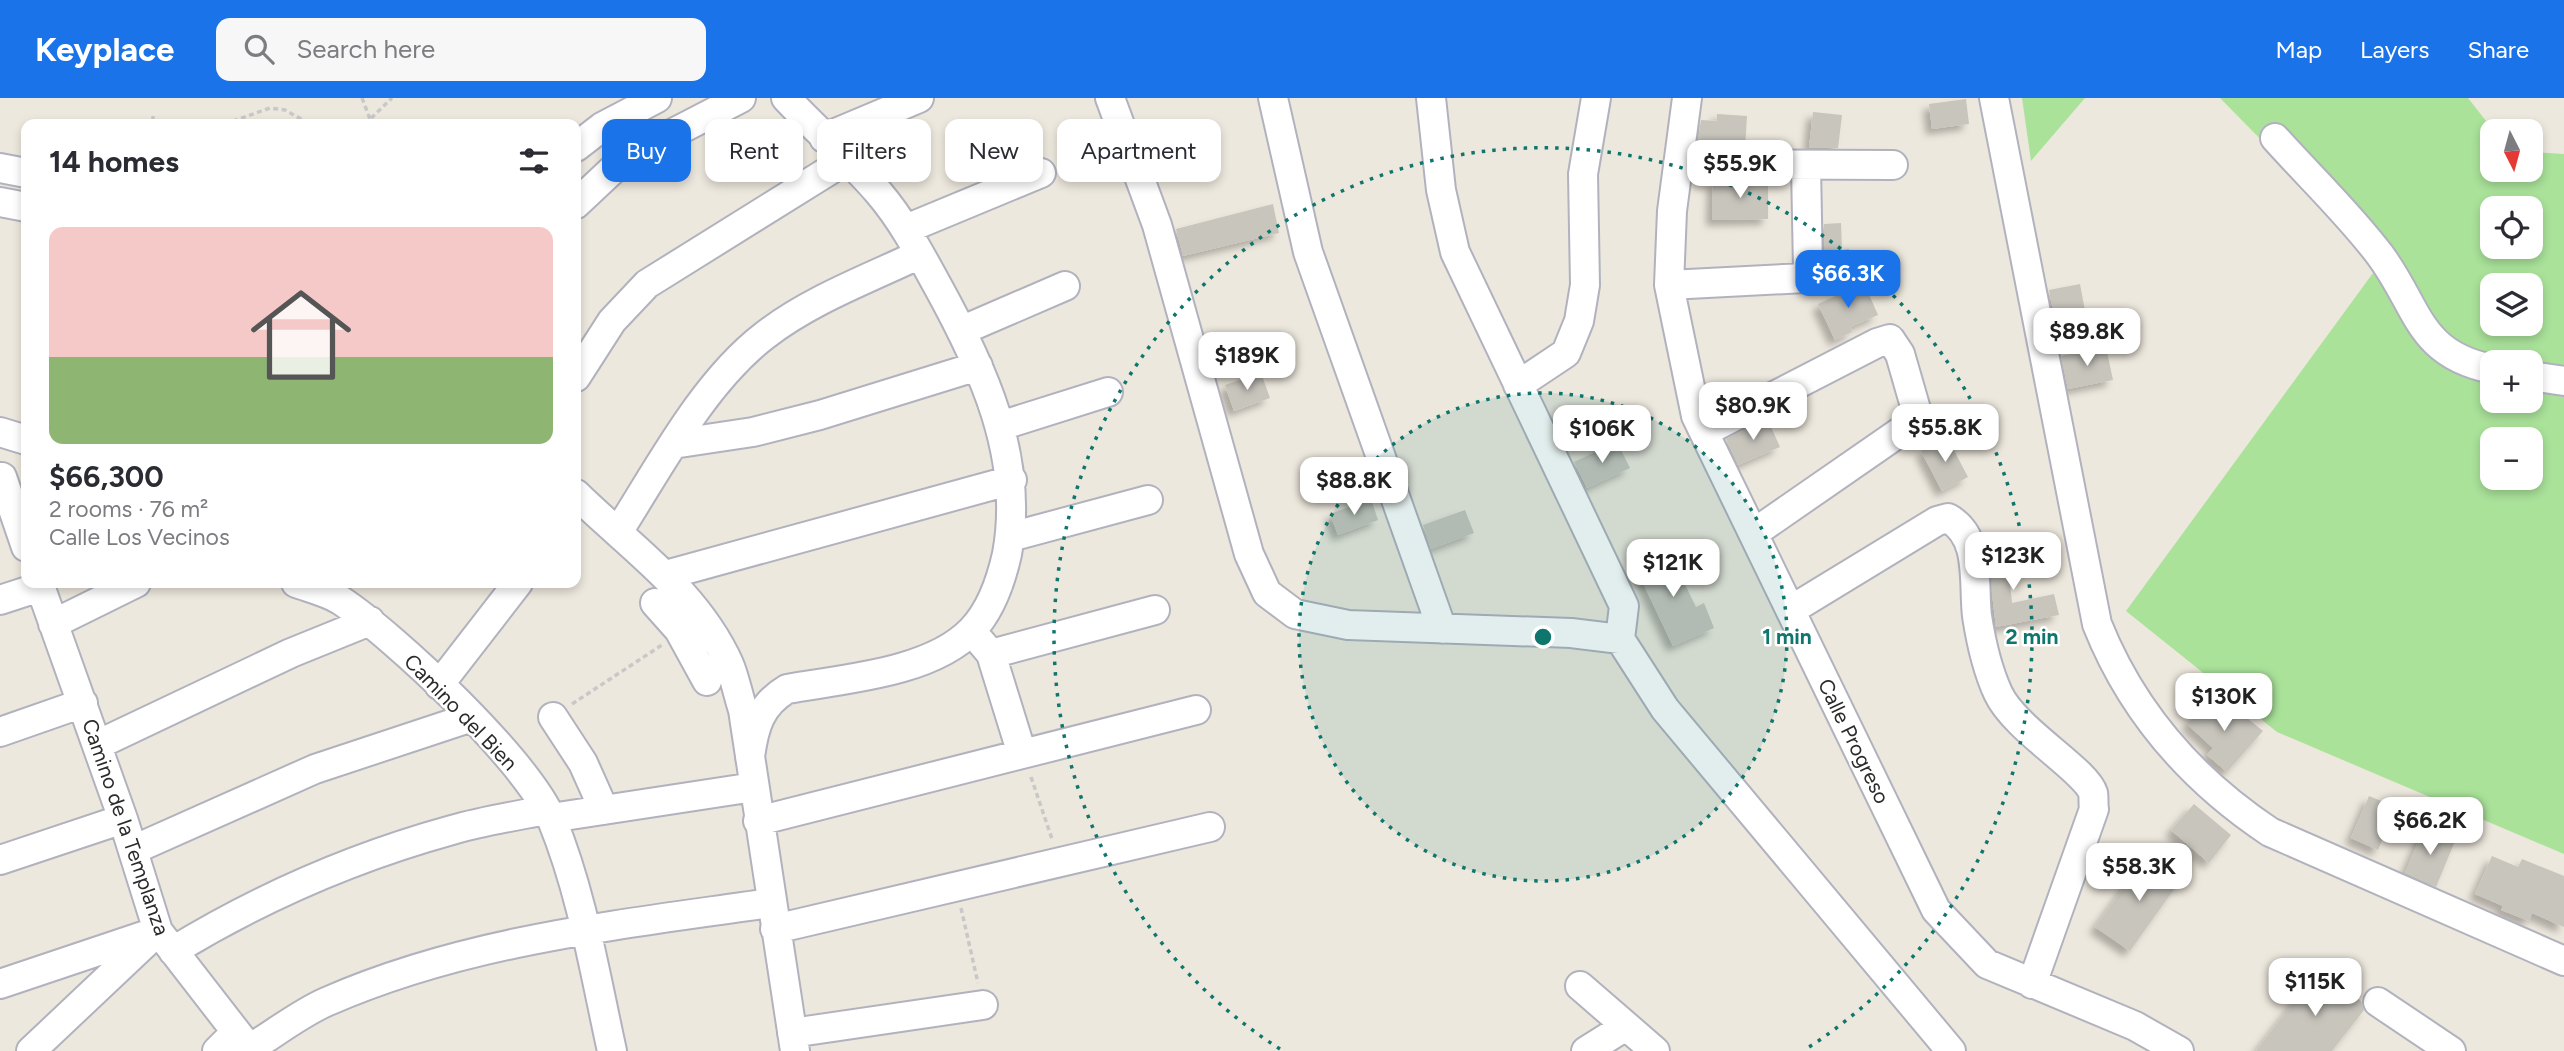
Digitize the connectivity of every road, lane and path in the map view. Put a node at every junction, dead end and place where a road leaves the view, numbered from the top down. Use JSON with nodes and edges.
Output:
{"nodes":[{"id":1,"x":362,"y":98,"type":"edge"},
{"id":2,"x":392,"y":98,"type":"edge"},
{"id":3,"x":657,"y":98,"type":"edge"},
{"id":4,"x":741,"y":98,"type":"edge"},
{"id":5,"x":786,"y":98,"type":"edge"},
{"id":6,"x":919,"y":98,"type":"edge"},
{"id":7,"x":1110,"y":98,"type":"edge"},
{"id":8,"x":1273,"y":98,"type":"edge"},
{"id":9,"x":1431,"y":98,"type":"edge"},
{"id":10,"x":1596,"y":98,"type":"edge"},
{"id":11,"x":1687,"y":98,"type":"edge"},
{"id":12,"x":1994,"y":98,"type":"edge"},
{"id":13,"x":239,"y":119,"type":"edge"},
{"id":14,"x":301,"y":119,"type":"edge"},
{"id":15,"x":370,"y":119,"type":"joint"},
{"id":16,"x":617,"y":119,"type":"edge"},
{"id":17,"x":869,"y":119,"type":"edge"},
{"id":18,"x":691,"y":124,"type":"edge"},
{"id":19,"x":602,"y":127,"type":"edge"},
{"id":20,"x":817,"y":131,"type":"edge"},
{"id":21,"x":2275,"y":138,"type":"dead end"},
{"id":22,"x":581,"y":142,"type":"edge"},
{"id":23,"x":1678,"y":164,"type":"junction"},
{"id":24,"x":1893,"y":165,"type":"dead end"},
{"id":25,"x":1806,"y":166,"type":"junction"},
{"id":26,"x":0,"y":168,"type":"edge"},
{"id":27,"x":21,"y":172,"type":"edge"},
{"id":28,"x":817,"y":178,"type":"edge"},
{"id":29,"x":602,"y":180,"type":"edge"},
{"id":30,"x":868,"y":182,"type":"edge"},
{"id":31,"x":1019,"y":182,"type":"edge"},
{"id":32,"x":581,"y":199,"type":"edge"},
{"id":33,"x":0,"y":202,"type":"edge"},
{"id":34,"x":21,"y":205,"type":"edge"},
{"id":35,"x":906,"y":229,"type":"junction"},
{"id":36,"x":920,"y":254,"type":"junction"},
{"id":37,"x":1669,"y":285,"type":"junction"},
{"id":38,"x":1065,"y":286,"type":"dead end"},
{"id":39,"x":962,"y":330,"type":"junction"},
{"id":40,"x":978,"y":366,"type":"junction"},
{"id":41,"x":2480,"y":367,"type":"edge"},
{"id":42,"x":581,"y":369,"type":"edge"},
{"id":43,"x":2543,"y":378,"type":"edge"},
{"id":44,"x":2564,"y":382,"type":"edge"},
{"id":45,"x":1518,"y":385,"type":"junction"},
{"id":46,"x":1108,"y":392,"type":"dead end"},
{"id":47,"x":1000,"y":426,"type":"junction"},
{"id":48,"x":0,"y":432,"type":"edge"},
{"id":49,"x":1704,"y":432,"type":"junction"},
{"id":50,"x":21,"y":438,"type":"edge"},
{"id":51,"x":673,"y":444,"type":"junction"},
{"id":52,"x":10,"y":480,"type":"edge"},
{"id":53,"x":1012,"y":480,"type":"junction"},
{"id":54,"x":1148,"y":500,"type":"dead end"},
{"id":55,"x":581,"y":502,"type":"edge"},
{"id":56,"x":21,"y":526,"type":"edge"},
{"id":57,"x":618,"y":532,"type":"junction"},
{"id":58,"x":1754,"y":533,"type":"junction"},
{"id":59,"x":1010,"y":537,"type":"junction"},
{"id":60,"x":666,"y":575,"type":"junction"},
{"id":61,"x":31,"y":588,"type":"edge"},
{"id":62,"x":40,"y":588,"type":"edge"},
{"id":63,"x":126,"y":588,"type":"edge"},
{"id":64,"x":514,"y":588,"type":"edge"},
{"id":65,"x":341,"y":590,"type":"edge"},
{"id":66,"x":0,"y":600,"type":"edge"},
{"id":67,"x":655,"y":603,"type":"dead end"},
{"id":68,"x":1154,"y":610,"type":"dead end"},
{"id":69,"x":1791,"y":610,"type":"junction"},
{"id":70,"x":370,"y":621,"type":"junction"},
{"id":71,"x":690,"y":622,"type":"junction"},
{"id":72,"x":54,"y":624,"type":"junction"},
{"id":73,"x":1442,"y":629,"type":"junction"},
{"id":74,"x":971,"y":631,"type":"junction"},
{"id":75,"x":1620,"y":639,"type":"junction"},
{"id":76,"x":991,"y":654,"type":"junction"},
{"id":77,"x":707,"y":681,"type":"dead end"},
{"id":78,"x":439,"y":685,"type":"junction"},
{"id":79,"x":83,"y":703,"type":"junction"},
{"id":80,"x":1196,"y":710,"type":"dead end"},
{"id":81,"x":472,"y":717,"type":"junction"},
{"id":82,"x":553,"y":717,"type":"joint"},
{"id":83,"x":0,"y":732,"type":"edge"},
{"id":84,"x":97,"y":745,"type":"junction"},
{"id":85,"x":1022,"y":754,"type":"junction"},
{"id":86,"x":751,"y":757,"type":"junction"},
{"id":87,"x":754,"y":787,"type":"junction"},
{"id":88,"x":604,"y":810,"type":"junction"},
{"id":89,"x":549,"y":814,"type":"junction"},
{"id":90,"x":123,"y":819,"type":"junction"},
{"id":91,"x":758,"y":821,"type":"junction"},
{"id":92,"x":1210,"y":827,"type":"dead end"},
{"id":93,"x":133,"y":850,"type":"junction"},
{"id":94,"x":0,"y":860,"type":"edge"},
{"id":95,"x":1060,"y":861,"type":"junction"},
{"id":96,"x":956,"y":886,"type":"junction"},
{"id":97,"x":773,"y":916,"type":"junction"},
{"id":98,"x":585,"y":930,"type":"junction"},
{"id":99,"x":166,"y":941,"type":"junction"},
{"id":100,"x":2564,"y":961,"type":"edge"},
{"id":101,"x":0,"y":984,"type":"edge"},
{"id":102,"x":2032,"y":984,"type":"junction"},
{"id":103,"x":1580,"y":986,"type":"dead end"},
{"id":104,"x":2378,"y":1002,"type":"dead end"},
{"id":105,"x":983,"y":1005,"type":"joint"},
{"id":106,"x":1626,"y":1026,"type":"junction"},
{"id":107,"x":238,"y":1046,"type":"edge"},
{"id":108,"x":793,"y":1046,"type":"edge"},
{"id":109,"x":31,"y":1051,"type":"edge"},
{"id":110,"x":612,"y":1051,"type":"edge"},
{"id":111,"x":1586,"y":1051,"type":"edge"},
{"id":112,"x":1655,"y":1051,"type":"edge"},
{"id":113,"x":1951,"y":1051,"type":"edge"},
{"id":114,"x":2179,"y":1051,"type":"edge"},
{"id":115,"x":2451,"y":1051,"type":"edge"}],
"edges":[{"from":1,"to":15,"type":"path"},
{"from":2,"to":15,"type":"path"},
{"from":3,"to":16,"type":"street"},
{"from":4,"to":18,"type":"street"},
{"from":5,"to":20,"type":"street"},
{"from":6,"to":17,"type":"street"},
{"from":7,"to":73,"type":"street"},
{"from":8,"to":73,"type":"street"},
{"from":9,"to":45,"type":"street"},
{"from":10,"to":45,"type":"street"},
{"from":11,"to":23,"type":"street","name":"Calle Progreso"},
{"from":12,"to":100,"type":"street"},
{"from":13,"to":14,"type":"path"},
{"from":19,"to":22,"type":"street"},
{"from":21,"to":41,"type":"street"},
{"from":23,"to":25,"type":"street"},
{"from":23,"to":37,"type":"street","name":"Calle Progreso"},
{"from":24,"to":25,"type":"street"},
{"from":25,"to":37,"type":"street"},
{"from":26,"to":27,"type":"street"},
{"from":28,"to":42,"type":"street"},
{"from":29,"to":32,"type":"street"},
{"from":30,"to":35,"type":"street"},
{"from":31,"to":35,"type":"street"},
{"from":33,"to":34,"type":"street"},
{"from":35,"to":36,"type":"street"},
{"from":36,"to":39,"type":"street"},
{"from":36,"to":51,"type":"street"},
{"from":37,"to":49,"type":"street","name":"Calle Progreso"},
{"from":38,"to":39,"type":"street"},
{"from":39,"to":40,"type":"street"},
{"from":40,"to":47,"type":"street"},
{"from":40,"to":51,"type":"street"},
{"from":43,"to":44,"type":"street"},
{"from":45,"to":75,"type":"street"},
{"from":46,"to":47,"type":"street"},
{"from":47,"to":53,"type":"street"},
{"from":48,"to":50,"type":"street"},
{"from":49,"to":58,"type":"street","name":"Calle Progreso"},
{"from":49,"to":58,"type":"street"},
{"from":51,"to":57,"type":"street"},
{"from":52,"to":56,"type":"street"},
{"from":53,"to":59,"type":"street"},
{"from":53,"to":60,"type":"street"},
{"from":54,"to":59,"type":"street"},
{"from":55,"to":57,"type":"street"},
{"from":57,"to":60,"type":"street"},
{"from":58,"to":69,"type":"street","name":"Calle Progreso"},
{"from":59,"to":74,"type":"street"},
{"from":60,"to":71,"type":"street"},
{"from":61,"to":66,"type":"street"},
{"from":62,"to":72,"type":"street","name":"Camino de la Templanza"},
{"from":63,"to":72,"type":"street"},
{"from":64,"to":78,"type":"street"},
{"from":65,"to":70,"type":"street","name":"Camino del Bien"},
{"from":67,"to":71,"type":"street"},
{"from":68,"to":76,"type":"street"},
{"from":69,"to":102,"type":"street","name":"Calle Progreso"},
{"from":69,"to":102,"type":"street"},
{"from":70,"to":78,"type":"street","name":"Camino del Bien"},
{"from":70,"to":84,"type":"street"},
{"from":71,"to":77,"type":"street"},
{"from":71,"to":82,"type":"path"},
{"from":71,"to":86,"type":"street"},
{"from":72,"to":79,"type":"street","name":"Camino de la Templanza"},
{"from":73,"to":75,"type":"street"},
{"from":74,"to":76,"type":"street"},
{"from":74,"to":86,"type":"street"},
{"from":75,"to":113,"type":"street"},
{"from":76,"to":85,"type":"street"},
{"from":78,"to":81,"type":"street","name":"Camino del Bien"},
{"from":79,"to":83,"type":"street"},
{"from":79,"to":84,"type":"street","name":"Camino de la Templanza"},
{"from":80,"to":85,"type":"street"},
{"from":81,"to":89,"type":"street","name":"Camino del Bien"},
{"from":81,"to":93,"type":"street"},
{"from":82,"to":88,"type":"street"},
{"from":84,"to":90,"type":"street","name":"Camino de la Templanza"},
{"from":85,"to":91,"type":"street"},
{"from":85,"to":95,"type":"path"},
{"from":86,"to":87,"type":"street"},
{"from":87,"to":88,"type":"street"},
{"from":87,"to":91,"type":"street"},
{"from":88,"to":89,"type":"street"},
{"from":89,"to":98,"type":"street","name":"Camino del Bien"},
{"from":89,"to":99,"type":"street"},
{"from":90,"to":93,"type":"street","name":"Camino de la Templanza"},
{"from":90,"to":94,"type":"street"},
{"from":91,"to":97,"type":"street"},
{"from":92,"to":95,"type":"street"},
{"from":93,"to":99,"type":"street","name":"Camino de la Templanza"},
{"from":95,"to":96,"type":"street"},
{"from":96,"to":97,"type":"street"},
{"from":96,"to":105,"type":"path"},
{"from":97,"to":98,"type":"street"},
{"from":97,"to":108,"type":"street"},
{"from":98,"to":107,"type":"street"},
{"from":98,"to":110,"type":"street","name":"Camino del Bien"},
{"from":99,"to":101,"type":"street"},
{"from":99,"to":107,"type":"street","name":"Camino de la Templanza"},
{"from":99,"to":109,"type":"street"},
{"from":102,"to":114,"type":"street","name":"Calle Progreso"},
{"from":103,"to":106,"type":"street"},
{"from":104,"to":115,"type":"street"},
{"from":105,"to":108,"type":"street"},
{"from":106,"to":111,"type":"street"},
{"from":106,"to":112,"type":"street"}]}
